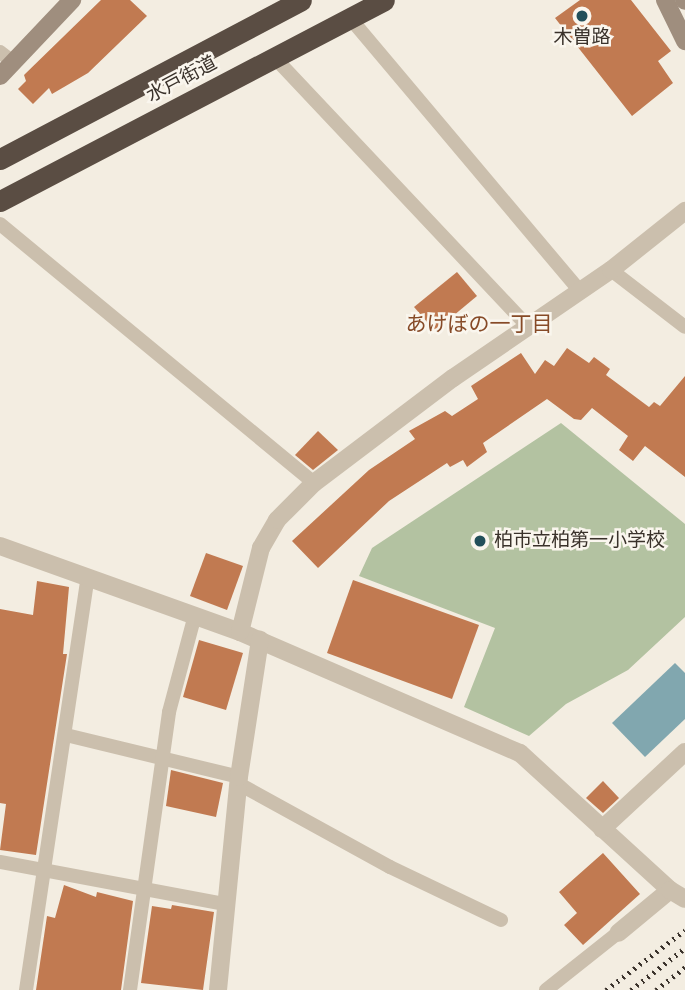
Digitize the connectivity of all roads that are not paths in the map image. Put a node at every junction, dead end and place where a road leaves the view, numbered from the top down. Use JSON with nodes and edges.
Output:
{"nodes":[{"id":1,"x":72,"y":0,"type":"edge"},
{"id":2,"x":301,"y":0,"type":"edge"},
{"id":3,"x":384,"y":0,"type":"edge"},
{"id":4,"x":665,"y":0,"type":"edge"},
{"id":5,"x":350,"y":18,"type":"junction"},
{"id":6,"x":685,"y":41,"type":"edge"},
{"id":7,"x":7,"y":57,"type":"edge"},
{"id":8,"x":274,"y":57,"type":"junction"},
{"id":9,"x":0,"y":76,"type":"edge"},
{"id":10,"x":0,"y":159,"type":"edge"},
{"id":11,"x":0,"y":201,"type":"edge"},
{"id":12,"x":685,"y":211,"type":"edge"},
{"id":13,"x":0,"y":224,"type":"edge"},
{"id":14,"x":611,"y":270,"type":"junction"},
{"id":15,"x":580,"y":291,"type":"junction"},
{"id":16,"x":685,"y":327,"type":"edge"},
{"id":17,"x":529,"y":328,"type":"junction"},
{"id":18,"x":314,"y":483,"type":"junction"},
{"id":19,"x":0,"y":546,"type":"edge"},
{"id":20,"x":89,"y":578,"type":"junction"},
{"id":21,"x":195,"y":614,"type":"junction"},
{"id":22,"x":240,"y":632,"type":"junction"},
{"id":23,"x":260,"y":640,"type":"junction"},
{"id":24,"x":66,"y":735,"type":"junction"},
{"id":25,"x":685,"y":752,"type":"edge"},
{"id":26,"x":162,"y":759,"type":"junction"},
{"id":27,"x":239,"y":780,"type":"junction"},
{"id":28,"x":602,"y":829,"type":"junction"},
{"id":29,"x":0,"y":862,"type":"edge"},
{"id":30,"x":45,"y":868,"type":"junction"},
{"id":31,"x":145,"y":888,"type":"junction"},
{"id":32,"x":678,"y":894,"type":"edge"},
{"id":33,"x":225,"y":904,"type":"junction"},
{"id":34,"x":501,"y":920,"type":"dead end"},
{"id":35,"x":618,"y":933,"type":"joint"},
{"id":36,"x":26,"y":990,"type":"edge"},
{"id":37,"x":130,"y":990,"type":"edge"},
{"id":38,"x":218,"y":990,"type":"edge"},
{"id":39,"x":546,"y":990,"type":"edge"}],
"edges":[{"from":1,"to":7,"type":"street"},
{"from":2,"to":10,"type":"highway","name":"水戸街道"},
{"from":3,"to":5,"type":"highway","name":"水戸街道"},
{"from":4,"to":6,"type":"street"},
{"from":5,"to":8,"type":"highway","name":"水戸街道"},
{"from":5,"to":15,"type":"lane"},
{"from":7,"to":9,"type":"street"},
{"from":8,"to":11,"type":"highway","name":"水戸街道"},
{"from":8,"to":17,"type":"lane"},
{"from":12,"to":14,"type":"street"},
{"from":13,"to":18,"type":"lane"},
{"from":14,"to":15,"type":"street"},
{"from":14,"to":16,"type":"lane"},
{"from":15,"to":17,"type":"street"},
{"from":17,"to":18,"type":"street"},
{"from":18,"to":22,"type":"street"},
{"from":19,"to":20,"type":"street"},
{"from":20,"to":21,"type":"street"},
{"from":20,"to":24,"type":"lane"},
{"from":21,"to":22,"type":"street"},
{"from":21,"to":26,"type":"lane"},
{"from":22,"to":23,"type":"street"},
{"from":23,"to":27,"type":"street"},
{"from":23,"to":28,"type":"street"},
{"from":24,"to":26,"type":"lane"},
{"from":24,"to":30,"type":"lane"},
{"from":25,"to":28,"type":"street"},
{"from":26,"to":27,"type":"lane"},
{"from":26,"to":31,"type":"lane"},
{"from":27,"to":33,"type":"street"},
{"from":27,"to":34,"type":"lane"},
{"from":28,"to":32,"type":"street"},
{"from":29,"to":30,"type":"lane"},
{"from":30,"to":31,"type":"lane"},
{"from":30,"to":36,"type":"lane"},
{"from":31,"to":33,"type":"lane"},
{"from":31,"to":37,"type":"lane"},
{"from":32,"to":35,"type":"street"},
{"from":33,"to":38,"type":"street"},
{"from":35,"to":39,"type":"lane"}]}
